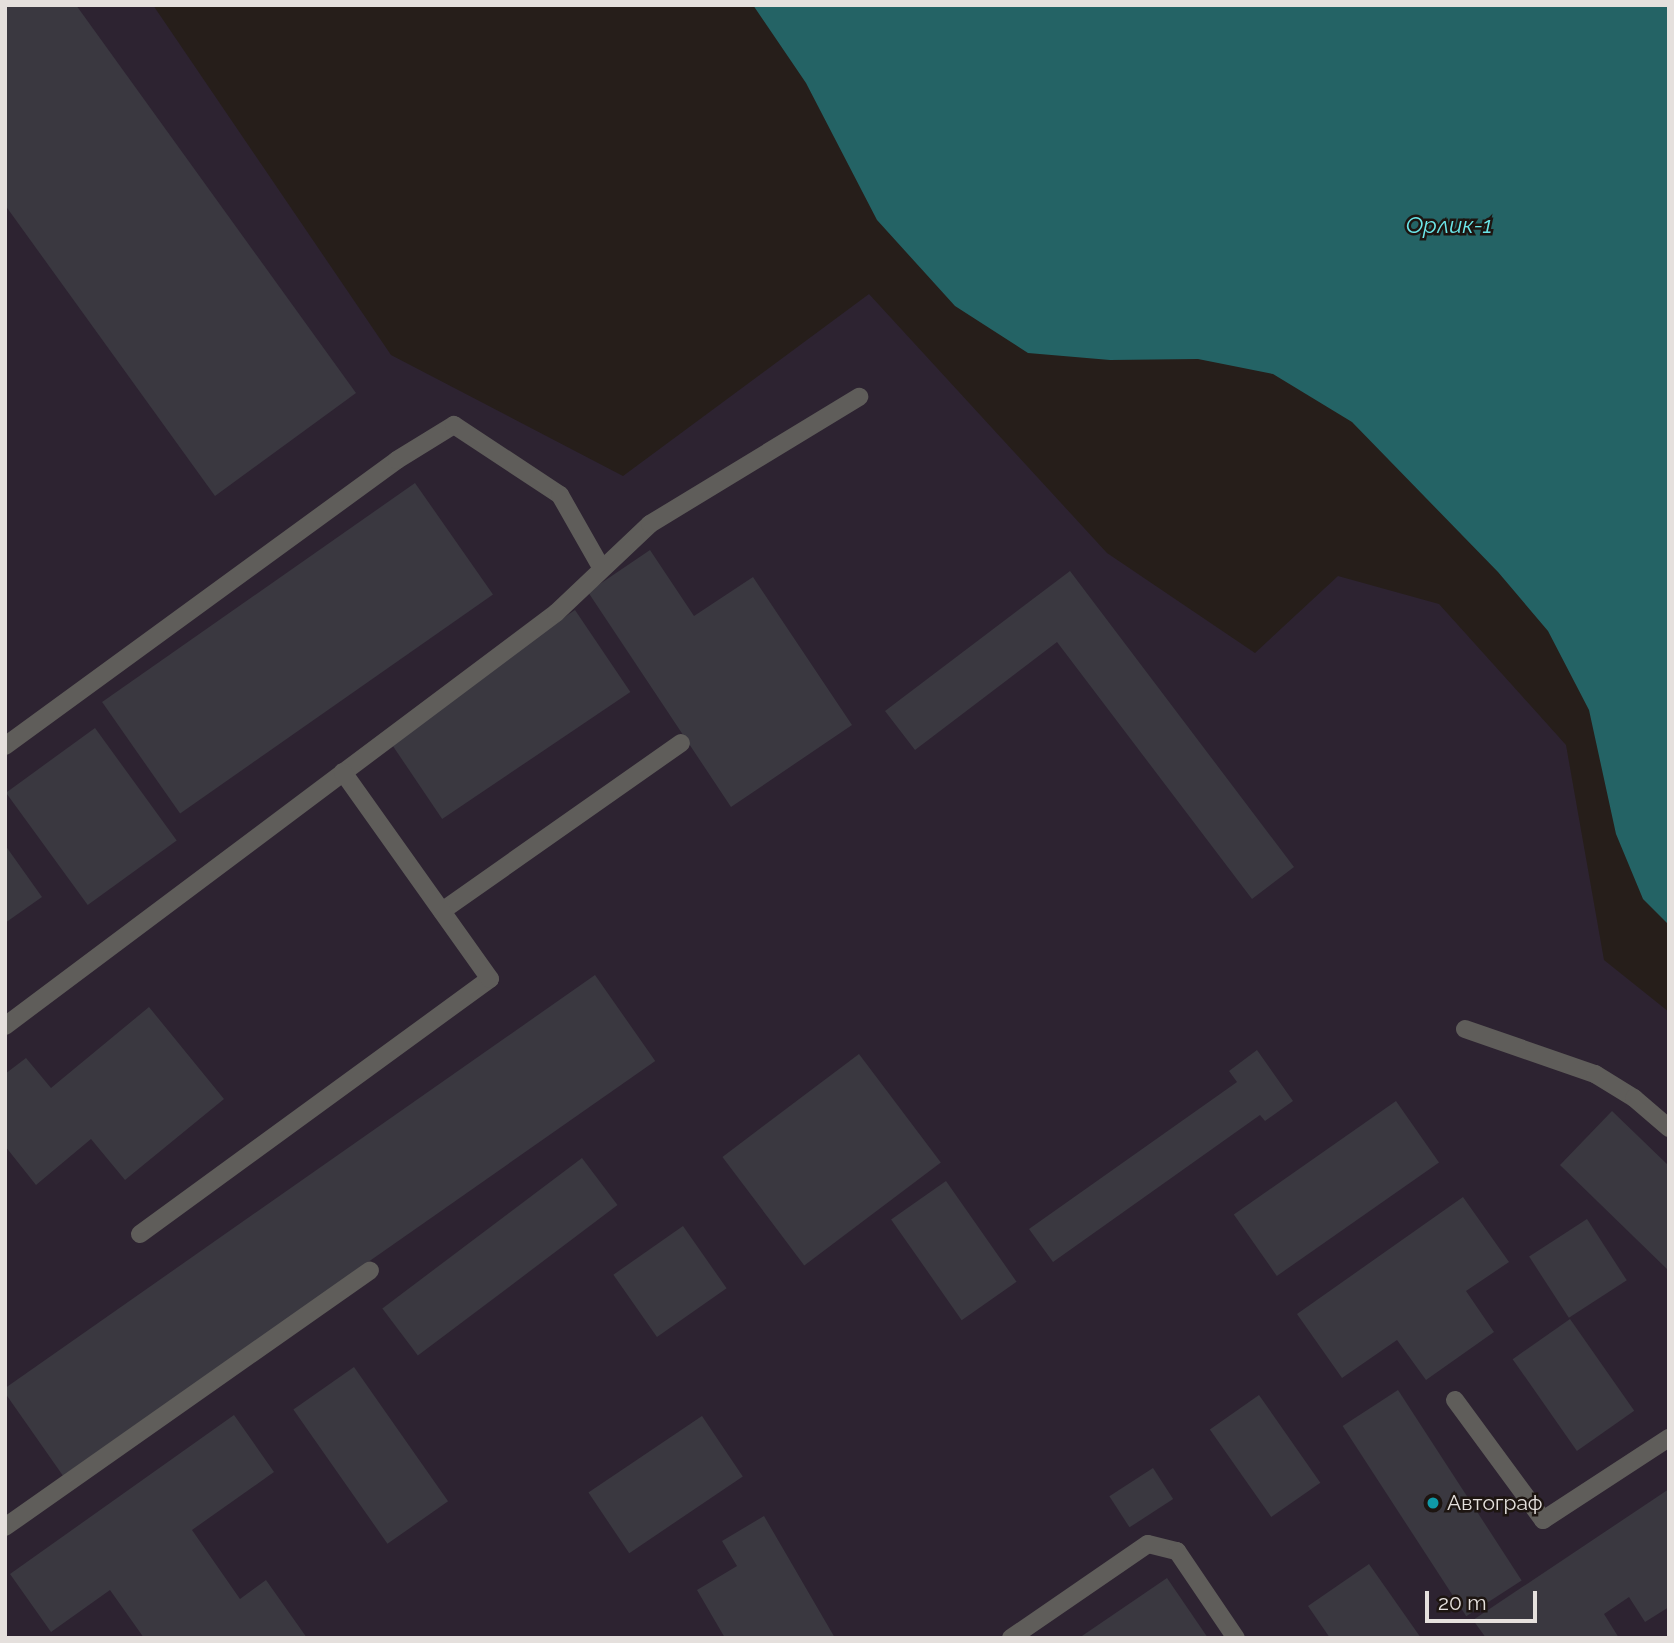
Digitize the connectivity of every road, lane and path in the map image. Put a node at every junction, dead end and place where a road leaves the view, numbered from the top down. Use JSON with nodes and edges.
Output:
{"nodes":[{"id":1,"x":859,"y":397,"type":"dead end"},
{"id":2,"x":602,"y":569,"type":"junction"},
{"id":3,"x":681,"y":743,"type":"dead end"},
{"id":4,"x":5,"y":746,"type":"edge"},
{"id":5,"x":344,"y":772,"type":"junction"},
{"id":6,"x":442,"y":911,"type":"junction"},
{"id":7,"x":5,"y":1026,"type":"edge"},
{"id":8,"x":1465,"y":1029,"type":"dead end"},
{"id":9,"x":1669,"y":1128,"type":"edge"},
{"id":10,"x":140,"y":1234,"type":"dead end"},
{"id":11,"x":370,"y":1270,"type":"dead end"},
{"id":12,"x":1455,"y":1400,"type":"dead end"},
{"id":13,"x":1669,"y":1438,"type":"edge"},
{"id":14,"x":5,"y":1527,"type":"edge"},
{"id":15,"x":1012,"y":1638,"type":"edge"},
{"id":16,"x":1236,"y":1638,"type":"edge"}],
"edges":[{"from":1,"to":2,"type":"street"},
{"from":2,"to":4,"type":"street"},
{"from":2,"to":5,"type":"street"},
{"from":3,"to":6,"type":"street"},
{"from":5,"to":6,"type":"street"},
{"from":5,"to":7,"type":"street"},
{"from":6,"to":10,"type":"street"},
{"from":8,"to":9,"type":"street"},
{"from":11,"to":14,"type":"street"},
{"from":12,"to":13,"type":"street"},
{"from":15,"to":16,"type":"street"}]}
